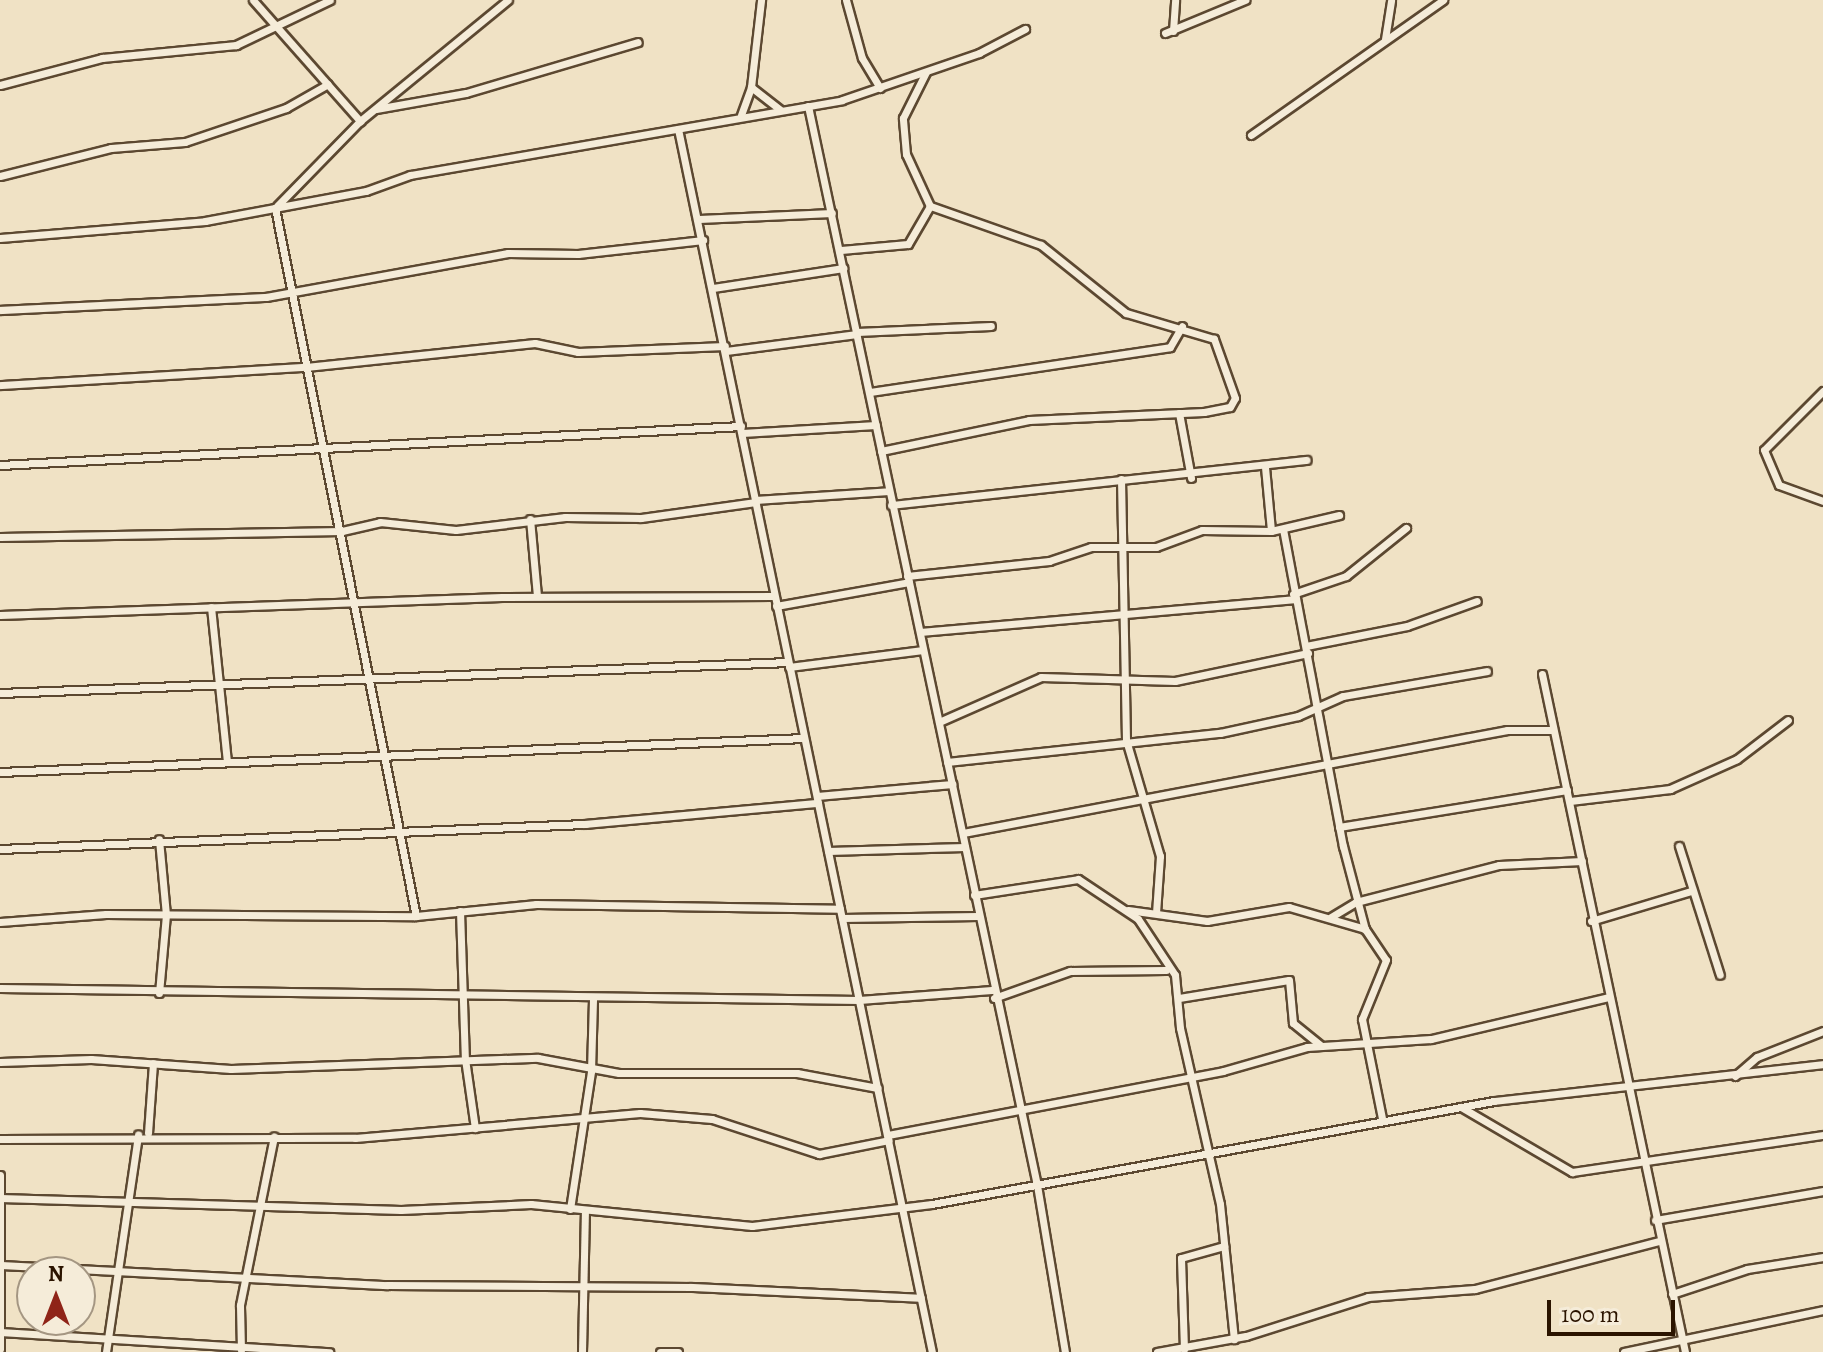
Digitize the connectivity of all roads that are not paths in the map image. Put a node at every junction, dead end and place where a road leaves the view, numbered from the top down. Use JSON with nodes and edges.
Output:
{"nodes":[{"id":1,"x":253,"y":0,"type":"edge"},
{"id":2,"x":330,"y":0,"type":"edge"},
{"id":3,"x":508,"y":0,"type":"edge"},
{"id":4,"x":761,"y":0,"type":"edge"},
{"id":5,"x":846,"y":0,"type":"edge"},
{"id":6,"x":1175,"y":0,"type":"edge"},
{"id":7,"x":1245,"y":0,"type":"edge"},
{"id":8,"x":1391,"y":0,"type":"edge"},
{"id":9,"x":1443,"y":0,"type":"edge"},
{"id":10,"x":1025,"y":29,"type":"dead end"},
{"id":11,"x":278,"y":30,"type":"junction"},
{"id":12,"x":1385,"y":39,"type":"junction"},
{"id":13,"x":638,"y":42,"type":"dead end"},
{"id":14,"x":926,"y":72,"type":"junction"},
{"id":15,"x":328,"y":84,"type":"junction"},
{"id":16,"x":0,"y":85,"type":"edge"},
{"id":17,"x":751,"y":87,"type":"junction"},
{"id":18,"x":880,"y":88,"type":"junction"},
{"id":19,"x":808,"y":106,"type":"junction"},
{"id":20,"x":373,"y":110,"type":"junction"},
{"id":21,"x":780,"y":110,"type":"junction"},
{"id":22,"x":741,"y":115,"type":"junction"},
{"id":23,"x":360,"y":121,"type":"junction"},
{"id":24,"x":678,"y":129,"type":"junction"},
{"id":25,"x":1251,"y":135,"type":"dead end"},
{"id":26,"x":0,"y":176,"type":"edge"},
{"id":27,"x":930,"y":206,"type":"junction"},
{"id":28,"x":275,"y":208,"type":"junction"},
{"id":29,"x":832,"y":213,"type":"junction"},
{"id":30,"x":699,"y":219,"type":"junction"},
{"id":31,"x":0,"y":238,"type":"edge"},
{"id":32,"x":703,"y":240,"type":"junction"},
{"id":33,"x":841,"y":250,"type":"junction"},
{"id":34,"x":843,"y":268,"type":"junction"},
{"id":35,"x":713,"y":288,"type":"junction"},
{"id":36,"x":292,"y":293,"type":"junction"},
{"id":37,"x":0,"y":310,"type":"edge"},
{"id":38,"x":991,"y":326,"type":"dead end"},
{"id":39,"x":1182,"y":326,"type":"junction"},
{"id":40,"x":857,"y":333,"type":"junction"},
{"id":41,"x":725,"y":348,"type":"junction"},
{"id":42,"x":306,"y":367,"type":"junction"},
{"id":43,"x":0,"y":385,"type":"edge"},
{"id":44,"x":1823,"y":391,"type":"edge"},
{"id":45,"x":870,"y":392,"type":"junction"},
{"id":46,"x":1179,"y":413,"type":"junction"},
{"id":47,"x":876,"y":425,"type":"junction"},
{"id":48,"x":741,"y":430,"type":"junction"},
{"id":49,"x":881,"y":451,"type":"junction"},
{"id":50,"x":327,"y":452,"type":"junction"},
{"id":51,"x":1307,"y":460,"type":"dead end"},
{"id":52,"x":0,"y":465,"type":"edge"},
{"id":53,"x":1265,"y":467,"type":"junction"},
{"id":54,"x":1191,"y":478,"type":"junction"},
{"id":55,"x":1121,"y":479,"type":"junction"},
{"id":56,"x":889,"y":491,"type":"junction"},
{"id":57,"x":756,"y":501,"type":"junction"},
{"id":58,"x":1823,"y":501,"type":"edge"},
{"id":59,"x":891,"y":505,"type":"junction"},
{"id":60,"x":1339,"y":515,"type":"dead end"},
{"id":61,"x":530,"y":519,"type":"junction"},
{"id":62,"x":1406,"y":528,"type":"dead end"},
{"id":63,"x":1283,"y":529,"type":"junction"},
{"id":64,"x":342,"y":531,"type":"junction"},
{"id":65,"x":1271,"y":531,"type":"junction"},
{"id":66,"x":0,"y":537,"type":"edge"},
{"id":67,"x":1126,"y":545,"type":"junction"},
{"id":68,"x":908,"y":579,"type":"junction"},
{"id":69,"x":537,"y":596,"type":"junction"},
{"id":70,"x":774,"y":596,"type":"junction"},
{"id":71,"x":1293,"y":596,"type":"junction"},
{"id":72,"x":1477,"y":601,"type":"dead end"},
{"id":73,"x":356,"y":606,"type":"junction"},
{"id":74,"x":776,"y":606,"type":"junction"},
{"id":75,"x":211,"y":607,"type":"junction"},
{"id":76,"x":1126,"y":613,"type":"junction"},
{"id":77,"x":0,"y":615,"type":"edge"},
{"id":78,"x":920,"y":632,"type":"junction"},
{"id":79,"x":923,"y":650,"type":"junction"},
{"id":80,"x":1307,"y":650,"type":"junction"},
{"id":81,"x":789,"y":664,"type":"junction"},
{"id":82,"x":1487,"y":671,"type":"dead end"},
{"id":83,"x":1542,"y":674,"type":"dead end"},
{"id":84,"x":1122,"y":681,"type":"junction"},
{"id":85,"x":372,"y":682,"type":"junction"},
{"id":86,"x":217,"y":690,"type":"junction"},
{"id":87,"x":0,"y":693,"type":"edge"},
{"id":88,"x":1318,"y":704,"type":"junction"},
{"id":89,"x":1788,"y":720,"type":"dead end"},
{"id":90,"x":939,"y":722,"type":"junction"},
{"id":91,"x":1553,"y":730,"type":"junction"},
{"id":92,"x":804,"y":738,"type":"junction"},
{"id":93,"x":1126,"y":740,"type":"junction"},
{"id":94,"x":385,"y":754,"type":"junction"},
{"id":95,"x":227,"y":761,"type":"junction"},
{"id":96,"x":947,"y":762,"type":"junction"},
{"id":97,"x":1328,"y":767,"type":"junction"},
{"id":98,"x":0,"y":772,"type":"edge"},
{"id":99,"x":952,"y":784,"type":"junction"},
{"id":100,"x":1567,"y":790,"type":"junction"},
{"id":101,"x":1139,"y":796,"type":"junction"},
{"id":102,"x":817,"y":800,"type":"junction"},
{"id":103,"x":1570,"y":801,"type":"junction"},
{"id":104,"x":1339,"y":827,"type":"junction"},
{"id":105,"x":401,"y":830,"type":"junction"},
{"id":106,"x":963,"y":833,"type":"junction"},
{"id":107,"x":159,"y":839,"type":"junction"},
{"id":108,"x":1679,"y":846,"type":"dead end"},
{"id":109,"x":965,"y":847,"type":"junction"},
{"id":110,"x":0,"y":849,"type":"edge"},
{"id":111,"x":828,"y":851,"type":"junction"},
{"id":112,"x":1582,"y":861,"type":"junction"},
{"id":113,"x":1691,"y":891,"type":"junction"},
{"id":114,"x":974,"y":895,"type":"junction"},
{"id":115,"x":1356,"y":902,"type":"junction"},
{"id":116,"x":840,"y":909,"type":"junction"},
{"id":117,"x":1128,"y":910,"type":"junction"},
{"id":118,"x":460,"y":911,"type":"junction"},
{"id":119,"x":1156,"y":913,"type":"junction"},
{"id":120,"x":166,"y":915,"type":"junction"},
{"id":121,"x":416,"y":916,"type":"junction"},
{"id":122,"x":978,"y":916,"type":"junction"},
{"id":123,"x":1331,"y":917,"type":"junction"},
{"id":124,"x":842,"y":918,"type":"junction"},
{"id":125,"x":1591,"y":921,"type":"junction"},
{"id":126,"x":0,"y":922,"type":"edge"},
{"id":127,"x":1365,"y":929,"type":"junction"},
{"id":128,"x":1166,"y":970,"type":"junction"},
{"id":129,"x":1720,"y":975,"type":"dead end"},
{"id":130,"x":0,"y":988,"type":"edge"},
{"id":131,"x":159,"y":993,"type":"junction"},
{"id":132,"x":993,"y":994,"type":"junction"},
{"id":133,"x":463,"y":997,"type":"junction"},
{"id":134,"x":1609,"y":997,"type":"junction"},
{"id":135,"x":1179,"y":998,"type":"junction"},
{"id":136,"x":593,"y":999,"type":"junction"},
{"id":137,"x":859,"y":1000,"type":"junction"},
{"id":138,"x":1823,"y":1031,"type":"edge"},
{"id":139,"x":1363,"y":1040,"type":"junction"},
{"id":140,"x":1320,"y":1045,"type":"junction"},
{"id":141,"x":465,"y":1059,"type":"junction"},
{"id":142,"x":0,"y":1062,"type":"edge"},
{"id":143,"x":153,"y":1063,"type":"junction"},
{"id":144,"x":1823,"y":1064,"type":"edge"},
{"id":145,"x":591,"y":1071,"type":"junction"},
{"id":146,"x":1735,"y":1076,"type":"junction"},
{"id":147,"x":1190,"y":1077,"type":"junction"},
{"id":148,"x":878,"y":1088,"type":"junction"},
{"id":149,"x":1626,"y":1092,"type":"junction"},
{"id":150,"x":1461,"y":1107,"type":"junction"},
{"id":151,"x":1015,"y":1111,"type":"junction"},
{"id":152,"x":1382,"y":1118,"type":"junction"},
{"id":153,"x":583,"y":1119,"type":"junction"},
{"id":154,"x":475,"y":1128,"type":"junction"},
{"id":155,"x":148,"y":1133,"type":"junction"},
{"id":156,"x":138,"y":1134,"type":"junction"},
{"id":157,"x":1823,"y":1135,"type":"edge"},
{"id":158,"x":274,"y":1136,"type":"junction"},
{"id":159,"x":888,"y":1138,"type":"junction"},
{"id":160,"x":0,"y":1139,"type":"edge"},
{"id":161,"x":1209,"y":1151,"type":"junction"},
{"id":162,"x":1642,"y":1165,"type":"junction"},
{"id":163,"x":0,"y":1175,"type":"edge"},
{"id":164,"x":1037,"y":1185,"type":"junction"},
{"id":165,"x":1823,"y":1191,"type":"edge"},
{"id":166,"x":130,"y":1197,"type":"junction"},
{"id":167,"x":1,"y":1198,"type":"edge"},
{"id":168,"x":260,"y":1203,"type":"junction"},
{"id":169,"x":903,"y":1206,"type":"junction"},
{"id":170,"x":570,"y":1209,"type":"junction"},
{"id":171,"x":585,"y":1211,"type":"junction"},
{"id":172,"x":1655,"y":1220,"type":"junction"},
{"id":173,"x":1659,"y":1241,"type":"junction"},
{"id":174,"x":1224,"y":1246,"type":"junction"},
{"id":175,"x":1823,"y":1257,"type":"edge"},
{"id":176,"x":1,"y":1265,"type":"edge"},
{"id":177,"x":114,"y":1273,"type":"junction"},
{"id":178,"x":245,"y":1278,"type":"junction"},
{"id":179,"x":580,"y":1288,"type":"junction"},
{"id":180,"x":1672,"y":1294,"type":"junction"},
{"id":181,"x":921,"y":1298,"type":"junction"},
{"id":182,"x":1823,"y":1310,"type":"edge"},
{"id":183,"x":1,"y":1332,"type":"edge"},
{"id":184,"x":108,"y":1339,"type":"junction"},
{"id":185,"x":1234,"y":1339,"type":"junction"},
{"id":186,"x":1683,"y":1341,"type":"junction"},
{"id":187,"x":1220,"y":1342,"type":"junction"},
{"id":188,"x":0,"y":1349,"type":"edge"},
{"id":189,"x":1184,"y":1349,"type":"junction"},
{"id":190,"x":241,"y":1350,"type":"edge"},
{"id":191,"x":106,"y":1352,"type":"edge"},
{"id":192,"x":329,"y":1352,"type":"edge"},
{"id":193,"x":582,"y":1352,"type":"edge"},
{"id":194,"x":660,"y":1352,"type":"edge"},
{"id":195,"x":678,"y":1352,"type":"edge"},
{"id":196,"x":932,"y":1352,"type":"edge"},
{"id":197,"x":1065,"y":1352,"type":"edge"},
{"id":198,"x":1157,"y":1352,"type":"edge"},
{"id":199,"x":1220,"y":1352,"type":"edge"},
{"id":200,"x":1624,"y":1352,"type":"edge"},
{"id":201,"x":1685,"y":1352,"type":"edge"}],
"edges":[{"from":1,"to":11,"type":"street"},
{"from":2,"to":11,"type":"street"},
{"from":3,"to":20,"type":"street"},
{"from":4,"to":17,"type":"street"},
{"from":5,"to":18,"type":"street"},
{"from":6,"to":7,"type":"street"},
{"from":8,"to":12,"type":"street"},
{"from":9,"to":12,"type":"street"},
{"from":10,"to":14,"type":"street"},
{"from":11,"to":15,"type":"street"},
{"from":11,"to":16,"type":"street"},
{"from":12,"to":25,"type":"street"},
{"from":13,"to":20,"type":"street"},
{"from":14,"to":18,"type":"street"},
{"from":14,"to":27,"type":"street"},
{"from":15,"to":23,"type":"street"},
{"from":15,"to":26,"type":"street"},
{"from":17,"to":21,"type":"street"},
{"from":17,"to":22,"type":"street"},
{"from":18,"to":19,"type":"street"},
{"from":19,"to":21,"type":"street"},
{"from":19,"to":29,"type":"street"},
{"from":20,"to":23,"type":"street"},
{"from":21,"to":22,"type":"street"},
{"from":22,"to":24,"type":"street"},
{"from":23,"to":28,"type":"street"},
{"from":24,"to":28,"type":"street"},
{"from":24,"to":30,"type":"street"},
{"from":27,"to":33,"type":"street"},
{"from":27,"to":39,"type":"street"},
{"from":28,"to":31,"type":"street"},
{"from":28,"to":36,"type":"street"},
{"from":29,"to":30,"type":"street"},
{"from":29,"to":33,"type":"street"},
{"from":30,"to":32,"type":"street"},
{"from":32,"to":35,"type":"street"},
{"from":32,"to":36,"type":"street"},
{"from":33,"to":34,"type":"street"},
{"from":34,"to":35,"type":"street"},
{"from":34,"to":40,"type":"street"},
{"from":35,"to":41,"type":"street"},
{"from":36,"to":37,"type":"street"},
{"from":36,"to":42,"type":"street"},
{"from":38,"to":40,"type":"street"},
{"from":39,"to":45,"type":"street"},
{"from":39,"to":46,"type":"street"},
{"from":40,"to":41,"type":"street"},
{"from":40,"to":45,"type":"street"},
{"from":41,"to":42,"type":"street"},
{"from":41,"to":48,"type":"street"},
{"from":42,"to":43,"type":"street"},
{"from":42,"to":50,"type":"street"},
{"from":44,"to":58,"type":"street"},
{"from":45,"to":47,"type":"street"},
{"from":46,"to":49,"type":"street"},
{"from":46,"to":54,"type":"street"},
{"from":47,"to":48,"type":"street"},
{"from":47,"to":49,"type":"street"},
{"from":48,"to":50,"type":"street"},
{"from":48,"to":57,"type":"street"},
{"from":49,"to":56,"type":"street"},
{"from":50,"to":52,"type":"street"},
{"from":50,"to":64,"type":"street"},
{"from":51,"to":53,"type":"street"},
{"from":53,"to":54,"type":"street"},
{"from":53,"to":65,"type":"street"},
{"from":54,"to":55,"type":"street"},
{"from":55,"to":59,"type":"street"},
{"from":55,"to":67,"type":"street"},
{"from":56,"to":57,"type":"street"},
{"from":56,"to":59,"type":"street"},
{"from":57,"to":61,"type":"street"},
{"from":57,"to":70,"type":"street"},
{"from":59,"to":68,"type":"street"},
{"from":60,"to":63,"type":"street"},
{"from":61,"to":64,"type":"street"},
{"from":61,"to":69,"type":"street"},
{"from":62,"to":71,"type":"street"},
{"from":63,"to":65,"type":"street"},
{"from":63,"to":71,"type":"street"},
{"from":64,"to":66,"type":"street"},
{"from":64,"to":73,"type":"street"},
{"from":65,"to":67,"type":"street"},
{"from":67,"to":68,"type":"street"},
{"from":67,"to":76,"type":"street"},
{"from":68,"to":74,"type":"street"},
{"from":68,"to":78,"type":"street"},
{"from":69,"to":70,"type":"street"},
{"from":69,"to":73,"type":"street"},
{"from":70,"to":74,"type":"street"},
{"from":71,"to":76,"type":"street"},
{"from":71,"to":80,"type":"street"},
{"from":72,"to":80,"type":"street"},
{"from":73,"to":75,"type":"street"},
{"from":73,"to":85,"type":"street"},
{"from":74,"to":81,"type":"street"},
{"from":75,"to":77,"type":"street"},
{"from":75,"to":86,"type":"street"},
{"from":76,"to":78,"type":"street"},
{"from":76,"to":84,"type":"street"},
{"from":78,"to":79,"type":"street"},
{"from":79,"to":81,"type":"street"},
{"from":79,"to":90,"type":"street"},
{"from":80,"to":84,"type":"street"},
{"from":80,"to":88,"type":"street"},
{"from":81,"to":85,"type":"street"},
{"from":81,"to":92,"type":"street"},
{"from":82,"to":88,"type":"street"},
{"from":83,"to":91,"type":"street"},
{"from":84,"to":90,"type":"street"},
{"from":84,"to":93,"type":"street"},
{"from":85,"to":86,"type":"street"},
{"from":85,"to":94,"type":"street"},
{"from":86,"to":87,"type":"street"},
{"from":86,"to":95,"type":"street"},
{"from":88,"to":93,"type":"street"},
{"from":88,"to":97,"type":"street"},
{"from":89,"to":103,"type":"street"},
{"from":90,"to":96,"type":"street"},
{"from":91,"to":97,"type":"street"},
{"from":91,"to":100,"type":"street"},
{"from":92,"to":94,"type":"street"},
{"from":92,"to":102,"type":"street"},
{"from":93,"to":96,"type":"street"},
{"from":93,"to":101,"type":"street"},
{"from":94,"to":95,"type":"street"},
{"from":94,"to":105,"type":"street"},
{"from":95,"to":98,"type":"street"},
{"from":96,"to":99,"type":"street"},
{"from":97,"to":101,"type":"street"},
{"from":97,"to":104,"type":"street"},
{"from":99,"to":102,"type":"street"},
{"from":99,"to":106,"type":"street"},
{"from":100,"to":103,"type":"street"},
{"from":100,"to":104,"type":"street"},
{"from":101,"to":106,"type":"street"},
{"from":101,"to":119,"type":"street"},
{"from":102,"to":105,"type":"street"},
{"from":102,"to":111,"type":"street"},
{"from":103,"to":112,"type":"street"},
{"from":104,"to":115,"type":"street"},
{"from":105,"to":107,"type":"street"},
{"from":105,"to":121,"type":"street"},
{"from":106,"to":109,"type":"street"},
{"from":107,"to":110,"type":"street"},
{"from":107,"to":120,"type":"street"},
{"from":108,"to":113,"type":"street"},
{"from":109,"to":111,"type":"street"},
{"from":109,"to":114,"type":"street"},
{"from":111,"to":116,"type":"street"},
{"from":112,"to":115,"type":"street"},
{"from":112,"to":125,"type":"street"},
{"from":113,"to":125,"type":"street"},
{"from":113,"to":129,"type":"street"},
{"from":114,"to":117,"type":"street"},
{"from":114,"to":122,"type":"street"},
{"from":115,"to":123,"type":"street"},
{"from":115,"to":127,"type":"street"},
{"from":116,"to":118,"type":"street"},
{"from":116,"to":124,"type":"street"},
{"from":117,"to":119,"type":"street"},
{"from":117,"to":128,"type":"street"},
{"from":118,"to":121,"type":"street"},
{"from":118,"to":133,"type":"street"},
{"from":119,"to":123,"type":"street"},
{"from":120,"to":121,"type":"street"},
{"from":120,"to":126,"type":"street"},
{"from":120,"to":131,"type":"street"},
{"from":122,"to":124,"type":"street"},
{"from":122,"to":132,"type":"street"},
{"from":123,"to":127,"type":"street"},
{"from":124,"to":137,"type":"street"},
{"from":125,"to":134,"type":"street"},
{"from":127,"to":139,"type":"street"},
{"from":128,"to":132,"type":"street"},
{"from":128,"to":135,"type":"street"},
{"from":130,"to":131,"type":"street"},
{"from":131,"to":133,"type":"street"},
{"from":132,"to":137,"type":"street"},
{"from":132,"to":151,"type":"street"},
{"from":133,"to":136,"type":"street"},
{"from":133,"to":141,"type":"street"},
{"from":134,"to":139,"type":"street"},
{"from":134,"to":149,"type":"street"},
{"from":135,"to":140,"type":"street"},
{"from":135,"to":147,"type":"street"},
{"from":136,"to":137,"type":"street"},
{"from":136,"to":145,"type":"street"},
{"from":137,"to":148,"type":"street"},
{"from":138,"to":146,"type":"street"},
{"from":139,"to":140,"type":"street"},
{"from":139,"to":152,"type":"street"},
{"from":140,"to":147,"type":"street"},
{"from":141,"to":143,"type":"street"},
{"from":141,"to":145,"type":"street"},
{"from":141,"to":154,"type":"street"},
{"from":142,"to":143,"type":"street"},
{"from":143,"to":155,"type":"street"},
{"from":144,"to":146,"type":"street"},
{"from":145,"to":148,"type":"street"},
{"from":145,"to":153,"type":"street"},
{"from":146,"to":149,"type":"street"},
{"from":147,"to":151,"type":"street"},
{"from":147,"to":161,"type":"street"},
{"from":148,"to":159,"type":"street"},
{"from":149,"to":150,"type":"street"},
{"from":149,"to":162,"type":"street"},
{"from":150,"to":152,"type":"street"},
{"from":150,"to":162,"type":"street"},
{"from":151,"to":159,"type":"street"},
{"from":151,"to":164,"type":"street"},
{"from":152,"to":161,"type":"street"},
{"from":153,"to":154,"type":"street"},
{"from":153,"to":159,"type":"street"},
{"from":153,"to":170,"type":"street"},
{"from":154,"to":158,"type":"street"},
{"from":155,"to":156,"type":"street"},
{"from":155,"to":158,"type":"street"},
{"from":156,"to":160,"type":"street"},
{"from":156,"to":166,"type":"street"},
{"from":157,"to":162,"type":"street"},
{"from":158,"to":168,"type":"street"},
{"from":159,"to":169,"type":"street"},
{"from":161,"to":164,"type":"street"},
{"from":161,"to":174,"type":"street"},
{"from":162,"to":172,"type":"street"},
{"from":163,"to":167,"type":"street"},
{"from":164,"to":169,"type":"street"},
{"from":164,"to":197,"type":"street"},
{"from":165,"to":172,"type":"street"},
{"from":166,"to":167,"type":"street"},
{"from":166,"to":168,"type":"street"},
{"from":166,"to":177,"type":"street"},
{"from":167,"to":176,"type":"street"},
{"from":168,"to":170,"type":"street"},
{"from":168,"to":178,"type":"street"},
{"from":169,"to":171,"type":"street"},
{"from":169,"to":181,"type":"street"},
{"from":170,"to":171,"type":"street"},
{"from":171,"to":179,"type":"street"},
{"from":172,"to":173,"type":"street"},
{"from":173,"to":180,"type":"street"},
{"from":173,"to":185,"type":"street"},
{"from":174,"to":185,"type":"street"},
{"from":174,"to":189,"type":"street"},
{"from":175,"to":180,"type":"street"},
{"from":176,"to":177,"type":"street"},
{"from":176,"to":183,"type":"street"},
{"from":177,"to":178,"type":"street"},
{"from":177,"to":184,"type":"street"},
{"from":178,"to":179,"type":"street"},
{"from":178,"to":190,"type":"street"},
{"from":179,"to":181,"type":"street"},
{"from":179,"to":193,"type":"street"},
{"from":180,"to":186,"type":"street"},
{"from":181,"to":196,"type":"street"},
{"from":182,"to":186,"type":"street"},
{"from":183,"to":184,"type":"street"},
{"from":183,"to":188,"type":"street"},
{"from":184,"to":190,"type":"street"},
{"from":184,"to":191,"type":"street"},
{"from":185,"to":187,"type":"street"},
{"from":186,"to":200,"type":"street"},
{"from":186,"to":201,"type":"street"},
{"from":187,"to":189,"type":"street"},
{"from":187,"to":199,"type":"street"},
{"from":189,"to":198,"type":"street"},
{"from":190,"to":192,"type":"street"},
{"from":194,"to":195,"type":"street"}]}
